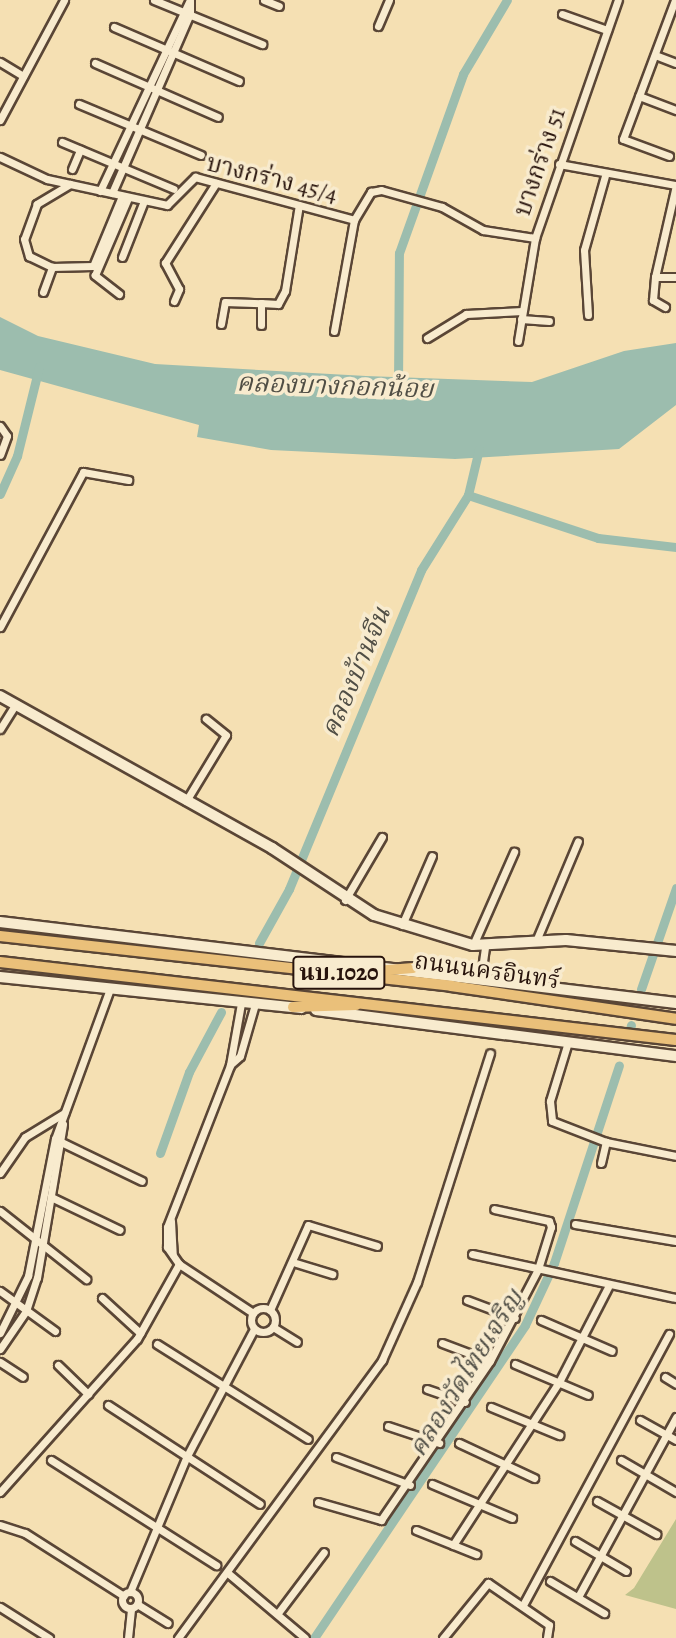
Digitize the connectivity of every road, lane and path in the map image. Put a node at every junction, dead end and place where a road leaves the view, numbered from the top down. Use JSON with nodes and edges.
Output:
{"nodes":[{"id":1,"x":64,"y":0,"type":"edge"},
{"id":2,"x":154,"y":0,"type":"edge"},
{"id":3,"x":190,"y":0,"type":"edge"},
{"id":4,"x":264,"y":0,"type":"edge"},
{"id":5,"x":389,"y":0,"type":"edge"},
{"id":6,"x":618,"y":0,"type":"edge"},
{"id":7,"x":675,"y":0,"type":"edge"},
{"id":8,"x":279,"y":6,"type":"dead end"},
{"id":9,"x":180,"y":10,"type":"junction"},
{"id":10,"x":190,"y":14,"type":"junction"},
{"id":11,"x":562,"y":14,"type":"dead end"},
{"id":12,"x":673,"y":14,"type":"edge"},
{"id":13,"x":378,"y":26,"type":"dead end"},
{"id":14,"x":114,"y":27,"type":"dead end"},
{"id":15,"x":607,"y":30,"type":"junction"},
{"id":16,"x":261,"y":44,"type":"dead end"},
{"id":17,"x":164,"y":48,"type":"junction"},
{"id":18,"x":174,"y":53,"type":"junction"},
{"id":19,"x":655,"y":55,"type":"junction"},
{"id":20,"x":0,"y":62,"type":"edge"},
{"id":21,"x":95,"y":63,"type":"dead end"},
{"id":22,"x":676,"y":63,"type":"edge"},
{"id":23,"x":23,"y":76,"type":"junction"},
{"id":24,"x":239,"y":81,"type":"dead end"},
{"id":25,"x":146,"y":87,"type":"junction"},
{"id":26,"x":157,"y":91,"type":"junction"},
{"id":27,"x":639,"y":96,"type":"junction"},
{"id":28,"x":79,"y":104,"type":"dead end"},
{"id":29,"x":676,"y":110,"type":"edge"},
{"id":30,"x":218,"y":117,"type":"dead end"},
{"id":31,"x":0,"y":120,"type":"edge"},
{"id":32,"x":129,"y":125,"type":"junction"},
{"id":33,"x":140,"y":130,"type":"junction"},
{"id":34,"x":62,"y":142,"type":"dead end"},
{"id":35,"x":80,"y":150,"type":"junction"},
{"id":36,"x":201,"y":155,"type":"dead end"},
{"id":37,"x":669,"y":156,"type":"dead end"},
{"id":38,"x":0,"y":157,"type":"edge"},
{"id":39,"x":112,"y":164,"type":"junction"},
{"id":40,"x":559,"y":164,"type":"junction"},
{"id":41,"x":72,"y":169,"type":"dead end"},
{"id":42,"x":122,"y":169,"type":"junction"},
{"id":43,"x":606,"y":176,"type":"junction"},
{"id":44,"x":212,"y":182,"type":"junction"},
{"id":45,"x":70,"y":184,"type":"junction"},
{"id":46,"x":676,"y":185,"type":"edge"},
{"id":47,"x":174,"y":189,"type":"dead end"},
{"id":48,"x":100,"y":191,"type":"junction"},
{"id":49,"x":112,"y":193,"type":"junction"},
{"id":50,"x":125,"y":197,"type":"junction"},
{"id":51,"x":144,"y":201,"type":"junction"},
{"id":52,"x":299,"y":205,"type":"junction"},
{"id":53,"x":354,"y":220,"type":"junction"},
{"id":54,"x":535,"y":238,"type":"junction"},
{"id":55,"x":122,"y":257,"type":"dead end"},
{"id":56,"x":52,"y":267,"type":"junction"},
{"id":57,"x":655,"y":277,"type":"junction"},
{"id":58,"x":676,"y":277,"type":"edge"},
{"id":59,"x":43,"y":292,"type":"dead end"},
{"id":60,"x":119,"y":294,"type":"dead end"},
{"id":61,"x":174,"y":301,"type":"dead end"},
{"id":62,"x":261,"y":303,"type":"junction"},
{"id":63,"x":665,"y":307,"type":"dead end"},
{"id":64,"x":521,"y":315,"type":"junction"},
{"id":65,"x":589,"y":315,"type":"dead end"},
{"id":66,"x":549,"y":321,"type":"dead end"},
{"id":67,"x":221,"y":324,"type":"dead end"},
{"id":68,"x":261,"y":325,"type":"dead end"},
{"id":69,"x":334,"y":331,"type":"dead end"},
{"id":70,"x":428,"y":338,"type":"dead end"},
{"id":71,"x":518,"y":341,"type":"dead end"},
{"id":72,"x":0,"y":426,"type":"edge"},
{"id":73,"x":0,"y":455,"type":"edge"},
{"id":74,"x":128,"y":480,"type":"dead end"},
{"id":75,"x":0,"y":628,"type":"edge"},
{"id":76,"x":0,"y":696,"type":"edge"},
{"id":77,"x":15,"y":705,"type":"junction"},
{"id":78,"x":206,"y":719,"type":"dead end"},
{"id":79,"x":0,"y":729,"type":"edge"},
{"id":80,"x":186,"y":801,"type":"junction"},
{"id":81,"x":382,"y":837,"type":"dead end"},
{"id":82,"x":578,"y":841,"type":"dead end"},
{"id":83,"x":514,"y":852,"type":"dead end"},
{"id":84,"x":432,"y":856,"type":"dead end"},
{"id":85,"x":345,"y":901,"type":"junction"},
{"id":86,"x":0,"y":922,"type":"edge"},
{"id":87,"x":402,"y":925,"type":"junction"},
{"id":88,"x":0,"y":936,"type":"edge"},
{"id":89,"x":536,"y":941,"type":"junction"},
{"id":90,"x":473,"y":946,"type":"junction"},
{"id":91,"x":485,"y":946,"type":"junction"},
{"id":92,"x":676,"y":951,"type":"edge"},
{"id":93,"x":0,"y":962,"type":"edge"},
{"id":94,"x":413,"y":968,"type":"junction"},
{"id":95,"x":340,"y":974,"type":"junction"},
{"id":96,"x":481,"y":976,"type":"junction"},
{"id":97,"x":0,"y":977,"type":"edge"},
{"id":98,"x":110,"y":989,"type":"junction"},
{"id":99,"x":241,"y":1003,"type":"junction"},
{"id":100,"x":676,"y":1003,"type":"edge"},
{"id":101,"x":255,"y":1004,"type":"junction"},
{"id":102,"x":394,"y":1004,"type":"junction"},
{"id":103,"x":293,"y":1007,"type":"junction"},
{"id":104,"x":676,"y":1019,"type":"edge"},
{"id":105,"x":676,"y":1040,"type":"edge"},
{"id":106,"x":568,"y":1042,"type":"junction"},
{"id":107,"x":490,"y":1053,"type":"dead end"},
{"id":108,"x":676,"y":1059,"type":"edge"},
{"id":109,"x":230,"y":1065,"type":"junction"},
{"id":110,"x":64,"y":1113,"type":"junction"},
{"id":111,"x":58,"y":1140,"type":"junction"},
{"id":112,"x":603,"y":1141,"type":"junction"},
{"id":113,"x":676,"y":1156,"type":"edge"},
{"id":114,"x":601,"y":1163,"type":"dead end"},
{"id":115,"x":0,"y":1174,"type":"edge"},
{"id":116,"x":142,"y":1181,"type":"dead end"},
{"id":117,"x":43,"y":1195,"type":"junction"},
{"id":118,"x":53,"y":1197,"type":"junction"},
{"id":119,"x":494,"y":1209,"type":"dead end"},
{"id":120,"x":0,"y":1211,"type":"edge"},
{"id":121,"x":575,"y":1224,"type":"dead end"},
{"id":122,"x":120,"y":1230,"type":"dead end"},
{"id":123,"x":676,"y":1241,"type":"edge"},
{"id":124,"x":35,"y":1245,"type":"junction"},
{"id":125,"x":377,"y":1246,"type":"dead end"},
{"id":126,"x":43,"y":1250,"type":"junction"},
{"id":127,"x":472,"y":1254,"type":"dead end"},
{"id":128,"x":178,"y":1264,"type":"junction"},
{"id":129,"x":296,"y":1264,"type":"junction"},
{"id":130,"x":541,"y":1270,"type":"junction"},
{"id":131,"x":332,"y":1274,"type":"dead end"},
{"id":132,"x":86,"y":1279,"type":"dead end"},
{"id":133,"x":608,"y":1287,"type":"junction"},
{"id":134,"x":0,"y":1291,"type":"edge"},
{"id":135,"x":676,"y":1297,"type":"edge"},
{"id":136,"x":102,"y":1298,"type":"dead end"},
{"id":137,"x":467,"y":1300,"type":"dead end"},
{"id":138,"x":17,"y":1307,"type":"junction"},
{"id":139,"x":270,"y":1310,"type":"junction"},
{"id":140,"x":26,"y":1311,"type":"junction"},
{"id":141,"x":253,"y":1313,"type":"junction"},
{"id":142,"x":515,"y":1318,"type":"junction"},
{"id":143,"x":541,"y":1320,"type":"dead end"},
{"id":144,"x":273,"y":1327,"type":"junction"},
{"id":145,"x":254,"y":1329,"type":"junction"},
{"id":146,"x":55,"y":1331,"type":"dead end"},
{"id":147,"x":0,"y":1333,"type":"edge"},
{"id":148,"x":140,"y":1333,"type":"junction"},
{"id":149,"x":669,"y":1334,"type":"dead end"},
{"id":150,"x":584,"y":1338,"type":"junction"},
{"id":151,"x":297,"y":1342,"type":"dead end"},
{"id":152,"x":442,"y":1343,"type":"dead end"},
{"id":153,"x":157,"y":1344,"type":"dead end"},
{"id":154,"x":0,"y":1349,"type":"edge"},
{"id":155,"x":612,"y":1351,"type":"dead end"},
{"id":156,"x":490,"y":1361,"type":"junction"},
{"id":157,"x":0,"y":1362,"type":"edge"},
{"id":158,"x":515,"y":1364,"type":"dead end"},
{"id":159,"x":58,"y":1365,"type":"dead end"},
{"id":160,"x":23,"y":1377,"type":"dead end"},
{"id":161,"x":665,"y":1377,"type":"dead end"},
{"id":162,"x":559,"y":1382,"type":"junction"},
{"id":163,"x":676,"y":1384,"type":"edge"},
{"id":164,"x":220,"y":1385,"type":"junction"},
{"id":165,"x":427,"y":1389,"type":"dead end"},
{"id":166,"x":88,"y":1394,"type":"junction"},
{"id":167,"x":588,"y":1395,"type":"dead end"},
{"id":168,"x":465,"y":1402,"type":"junction"},
{"id":169,"x":108,"y":1405,"type":"dead end"},
{"id":170,"x":491,"y":1407,"type":"dead end"},
{"id":171,"x":676,"y":1418,"type":"edge"},
{"id":172,"x":640,"y":1420,"type":"dead end"},
{"id":173,"x":531,"y":1423,"type":"junction"},
{"id":174,"x":388,"y":1426,"type":"dead end"},
{"id":175,"x":559,"y":1435,"type":"dead end"},
{"id":176,"x":668,"y":1436,"type":"junction"},
{"id":177,"x":308,"y":1439,"type":"dead end"},
{"id":178,"x":676,"y":1440,"type":"edge"},
{"id":179,"x":439,"y":1443,"type":"junction"},
{"id":180,"x":459,"y":1443,"type":"dead end"},
{"id":181,"x":187,"y":1456,"type":"junction"},
{"id":182,"x":336,"y":1457,"type":"dead end"},
{"id":183,"x":51,"y":1460,"type":"dead end"},
{"id":184,"x":621,"y":1460,"type":"dead end"},
{"id":185,"x":503,"y":1464,"type":"junction"},
{"id":186,"x":648,"y":1476,"type":"junction"},
{"id":187,"x":534,"y":1478,"type":"dead end"},
{"id":188,"x":432,"y":1484,"type":"dead end"},
{"id":189,"x":410,"y":1485,"type":"junction"},
{"id":190,"x":0,"y":1492,"type":"edge"},
{"id":191,"x":676,"y":1492,"type":"edge"},
{"id":192,"x":597,"y":1501,"type":"dead end"},
{"id":193,"x":317,"y":1502,"type":"dead end"},
{"id":194,"x":478,"y":1503,"type":"junction"},
{"id":195,"x":260,"y":1504,"type":"dead end"},
{"id":196,"x":626,"y":1516,"type":"junction"},
{"id":197,"x":512,"y":1518,"type":"dead end"},
{"id":198,"x":0,"y":1525,"type":"edge"},
{"id":199,"x":155,"y":1526,"type":"junction"},
{"id":200,"x":416,"y":1530,"type":"dead end"},
{"id":201,"x":656,"y":1534,"type":"dead end"},
{"id":202,"x":575,"y":1541,"type":"dead end"},
{"id":203,"x":453,"y":1545,"type":"junction"},
{"id":204,"x":324,"y":1552,"type":"dead end"},
{"id":205,"x":476,"y":1554,"type":"dead end"},
{"id":206,"x":602,"y":1555,"type":"junction"},
{"id":207,"x":216,"y":1564,"type":"dead end"},
{"id":208,"x":626,"y":1571,"type":"dead end"},
{"id":209,"x":229,"y":1574,"type":"junction"},
{"id":210,"x":550,"y":1581,"type":"dead end"},
{"id":211,"x":127,"y":1594,"type":"junction"},
{"id":212,"x":578,"y":1597,"type":"junction"},
{"id":213,"x":523,"y":1605,"type":"junction"},
{"id":214,"x":134,"y":1606,"type":"junction"},
{"id":215,"x":0,"y":1607,"type":"edge"},
{"id":216,"x":278,"y":1613,"type":"junction"},
{"id":217,"x":604,"y":1613,"type":"dead end"},
{"id":218,"x":167,"y":1623,"type":"dead end"},
{"id":219,"x":48,"y":1638,"type":"edge"},
{"id":220,"x":128,"y":1638,"type":"edge"},
{"id":221,"x":178,"y":1638,"type":"edge"},
{"id":222,"x":305,"y":1638,"type":"edge"},
{"id":223,"x":443,"y":1638,"type":"edge"},
{"id":224,"x":547,"y":1638,"type":"edge"}],
"edges":[{"from":1,"to":23,"type":"street"},
{"from":2,"to":9,"type":"street"},
{"from":3,"to":9,"type":"street"},
{"from":3,"to":10,"type":"street"},
{"from":4,"to":8,"type":"street"},
{"from":5,"to":13,"type":"street"},
{"from":6,"to":15,"type":"street","name":"บางกร่าง 51"},
{"from":7,"to":12,"type":"street"},
{"from":9,"to":10,"type":"street"},
{"from":9,"to":17,"type":"street"},
{"from":10,"to":16,"type":"street"},
{"from":10,"to":18,"type":"street"},
{"from":11,"to":15,"type":"street"},
{"from":12,"to":19,"type":"street"},
{"from":14,"to":17,"type":"street"},
{"from":15,"to":40,"type":"street","name":"บางกร่าง 51"},
{"from":17,"to":18,"type":"street"},
{"from":17,"to":25,"type":"street"},
{"from":18,"to":24,"type":"street"},
{"from":18,"to":26,"type":"street"},
{"from":19,"to":22,"type":"street"},
{"from":19,"to":27,"type":"street"},
{"from":20,"to":23,"type":"street"},
{"from":21,"to":25,"type":"street"},
{"from":23,"to":31,"type":"street"},
{"from":25,"to":26,"type":"street"},
{"from":25,"to":32,"type":"street"},
{"from":26,"to":30,"type":"street"},
{"from":26,"to":33,"type":"street"},
{"from":27,"to":29,"type":"street"},
{"from":27,"to":37,"type":"street"},
{"from":28,"to":32,"type":"street"},
{"from":32,"to":33,"type":"street"},
{"from":32,"to":39,"type":"street"},
{"from":33,"to":36,"type":"street"},
{"from":33,"to":42,"type":"street"},
{"from":34,"to":35,"type":"street"},
{"from":35,"to":39,"type":"street"},
{"from":35,"to":41,"type":"street"},
{"from":38,"to":45,"type":"street","name":"บางกร่าง 45/4"},
{"from":39,"to":42,"type":"street"},
{"from":39,"to":48,"type":"street"},
{"from":40,"to":43,"type":"street"},
{"from":40,"to":54,"type":"street","name":"บางกร่าง 51"},
{"from":42,"to":47,"type":"street"},
{"from":42,"to":49,"type":"street"},
{"from":43,"to":46,"type":"street"},
{"from":43,"to":65,"type":"street"},
{"from":44,"to":51,"type":"street","name":"บางกร่าง 45/4"},
{"from":44,"to":52,"type":"street","name":"บางกร่าง 45/4"},
{"from":44,"to":61,"type":"street"},
{"from":45,"to":48,"type":"street","name":"บางกร่าง 45/4"},
{"from":45,"to":56,"type":"street"},
{"from":46,"to":57,"type":"street"},
{"from":48,"to":49,"type":"street","name":"บางกร่าง 45/4"},
{"from":49,"to":50,"type":"street","name":"บางกร่าง 45/4"},
{"from":50,"to":51,"type":"street","name":"บางกร่าง 45/4"},
{"from":50,"to":56,"type":"street"},
{"from":50,"to":60,"type":"street"},
{"from":51,"to":55,"type":"street"},
{"from":52,"to":53,"type":"street","name":"บางกร่าง 45/4"},
{"from":52,"to":62,"type":"street"},
{"from":53,"to":54,"type":"street","name":"บางกร่าง 45/4"},
{"from":53,"to":69,"type":"street"},
{"from":54,"to":64,"type":"street","name":"บางกร่าง 51"},
{"from":56,"to":59,"type":"street"},
{"from":57,"to":58,"type":"street"},
{"from":57,"to":63,"type":"street"},
{"from":62,"to":67,"type":"street"},
{"from":62,"to":68,"type":"street"},
{"from":64,"to":66,"type":"street"},
{"from":64,"to":70,"type":"street"},
{"from":64,"to":71,"type":"street","name":"บางกร่าง 51"},
{"from":72,"to":73,"type":"street"},
{"from":74,"to":75,"type":"street"},
{"from":76,"to":77,"type":"main road"},
{"from":77,"to":79,"type":"street"},
{"from":77,"to":80,"type":"main road"},
{"from":78,"to":80,"type":"street"},
{"from":80,"to":85,"type":"main road"},
{"from":81,"to":85,"type":"street"},
{"from":82,"to":89,"type":"street"},
{"from":83,"to":90,"type":"street"},
{"from":84,"to":87,"type":"street"},
{"from":85,"to":87,"type":"main road"},
{"from":86,"to":94,"type":"main road","name":"ถนนนครอินทร์","number":"นบ.1020"},
{"from":87,"to":90,"type":"main road"},
{"from":88,"to":95,"type":"main road","name":"ถนนนครอินทร์","number":"นบ.1020"},
{"from":89,"to":91,"type":"main road"},
{"from":89,"to":92,"type":"main road"},
{"from":90,"to":91,"type":"main road"},
{"from":91,"to":96,"type":"street"},
{"from":93,"to":102,"type":"main road","name":"ถนนนครอินทร์","number":"นบ.1020"},
{"from":94,"to":95,"type":"main road"},
{"from":94,"to":96,"type":"main road","name":"ถนนนครอินทร์","number":"นบ.1020"},
{"from":95,"to":104,"type":"main road","name":"ถนนนครอินทร์","number":"นบ.1020"},
{"from":96,"to":100,"type":"main road","name":"ถนนนครอินทร์","number":"นบ.1020"},
{"from":97,"to":98,"type":"main road","number":"นบ.1020"},
{"from":98,"to":99,"type":"main road","number":"นบ.1020"},
{"from":98,"to":110,"type":"street"},
{"from":99,"to":101,"type":"main road","number":"นบ.1020"},
{"from":99,"to":109,"type":"street"},
{"from":101,"to":103,"type":"main road","number":"นบ.1020"},
{"from":101,"to":109,"type":"street"},
{"from":102,"to":103,"type":"main road"},
{"from":102,"to":105,"type":"main road","name":"ถนนนครอินทร์","number":"นบ.1020"},
{"from":103,"to":106,"type":"main road","number":"นบ.1020"},
{"from":106,"to":108,"type":"main road","number":"นบ.1020"},
{"from":106,"to":112,"type":"street"},
{"from":107,"to":209,"type":"street"},
{"from":109,"to":128,"type":"street"},
{"from":110,"to":111,"type":"street"},
{"from":110,"to":115,"type":"street"},
{"from":111,"to":116,"type":"street"},
{"from":111,"to":117,"type":"street"},
{"from":111,"to":118,"type":"street"},
{"from":112,"to":113,"type":"street"},
{"from":112,"to":114,"type":"street"},
{"from":117,"to":118,"type":"street"},
{"from":117,"to":124,"type":"street"},
{"from":118,"to":122,"type":"street"},
{"from":118,"to":126,"type":"street"},
{"from":119,"to":130,"type":"street"},
{"from":120,"to":124,"type":"street"},
{"from":121,"to":123,"type":"street"},
{"from":124,"to":126,"type":"street"},
{"from":124,"to":138,"type":"street"},
{"from":125,"to":129,"type":"street"},
{"from":126,"to":132,"type":"street"},
{"from":126,"to":140,"type":"street"},
{"from":127,"to":130,"type":"street"},
{"from":128,"to":141,"type":"street"},
{"from":128,"to":148,"type":"street"},
{"from":129,"to":131,"type":"street"},
{"from":129,"to":139,"type":"street"},
{"from":130,"to":133,"type":"street"},
{"from":130,"to":142,"type":"street"},
{"from":133,"to":135,"type":"street"},
{"from":133,"to":150,"type":"street"},
{"from":134,"to":138,"type":"street"},
{"from":136,"to":148,"type":"street"},
{"from":137,"to":142,"type":"street"},
{"from":138,"to":140,"type":"street"},
{"from":138,"to":147,"type":"street"},
{"from":139,"to":141,"type":"street"},
{"from":139,"to":144,"type":"street"},
{"from":140,"to":146,"type":"street"},
{"from":140,"to":154,"type":"street"},
{"from":141,"to":145,"type":"street"},
{"from":142,"to":156,"type":"street"},
{"from":143,"to":150,"type":"street"},
{"from":144,"to":145,"type":"street"},
{"from":144,"to":151,"type":"street"},
{"from":145,"to":164,"type":"street"},
{"from":148,"to":166,"type":"street"},
{"from":149,"to":213,"type":"street"},
{"from":150,"to":155,"type":"street"},
{"from":150,"to":162,"type":"street"},
{"from":152,"to":156,"type":"street"},
{"from":153,"to":164,"type":"street"},
{"from":156,"to":168,"type":"street"},
{"from":157,"to":160,"type":"street"},
{"from":158,"to":162,"type":"street"},
{"from":159,"to":166,"type":"street"},
{"from":161,"to":163,"type":"street"},
{"from":162,"to":167,"type":"street"},
{"from":162,"to":173,"type":"street"},
{"from":164,"to":177,"type":"street"},
{"from":164,"to":181,"type":"street"},
{"from":165,"to":168,"type":"street"},
{"from":166,"to":190,"type":"street"},
{"from":168,"to":179,"type":"street"},
{"from":169,"to":181,"type":"street"},
{"from":170,"to":173,"type":"street"},
{"from":171,"to":176,"type":"street"},
{"from":172,"to":176,"type":"street"},
{"from":173,"to":175,"type":"street"},
{"from":173,"to":185,"type":"street"},
{"from":174,"to":179,"type":"street"},
{"from":176,"to":178,"type":"street"},
{"from":176,"to":186,"type":"street"},
{"from":179,"to":189,"type":"street"},
{"from":180,"to":185,"type":"street"},
{"from":181,"to":195,"type":"street"},
{"from":181,"to":199,"type":"street"},
{"from":182,"to":189,"type":"street"},
{"from":183,"to":199,"type":"street"},
{"from":184,"to":186,"type":"street"},
{"from":185,"to":187,"type":"street"},
{"from":185,"to":194,"type":"street"},
{"from":186,"to":191,"type":"street"},
{"from":186,"to":196,"type":"street"},
{"from":188,"to":194,"type":"street"},
{"from":189,"to":193,"type":"street"},
{"from":192,"to":196,"type":"street"},
{"from":194,"to":197,"type":"street"},
{"from":194,"to":203,"type":"street"},
{"from":196,"to":201,"type":"street"},
{"from":196,"to":206,"type":"street"},
{"from":198,"to":211,"type":"street"},
{"from":199,"to":207,"type":"street"},
{"from":199,"to":211,"type":"street"},
{"from":200,"to":203,"type":"street"},
{"from":202,"to":206,"type":"street"},
{"from":203,"to":205,"type":"street"},
{"from":204,"to":216,"type":"street"},
{"from":206,"to":208,"type":"street"},
{"from":206,"to":212,"type":"street"},
{"from":209,"to":216,"type":"street"},
{"from":209,"to":221,"type":"street"},
{"from":210,"to":212,"type":"street"},
{"from":211,"to":214,"type":"street"},
{"from":211,"to":214,"type":"street"},
{"from":212,"to":217,"type":"street"},
{"from":213,"to":223,"type":"street"},
{"from":213,"to":224,"type":"street"},
{"from":214,"to":218,"type":"street"},
{"from":214,"to":220,"type":"street"},
{"from":215,"to":219,"type":"street"},
{"from":216,"to":222,"type":"street"}]}
